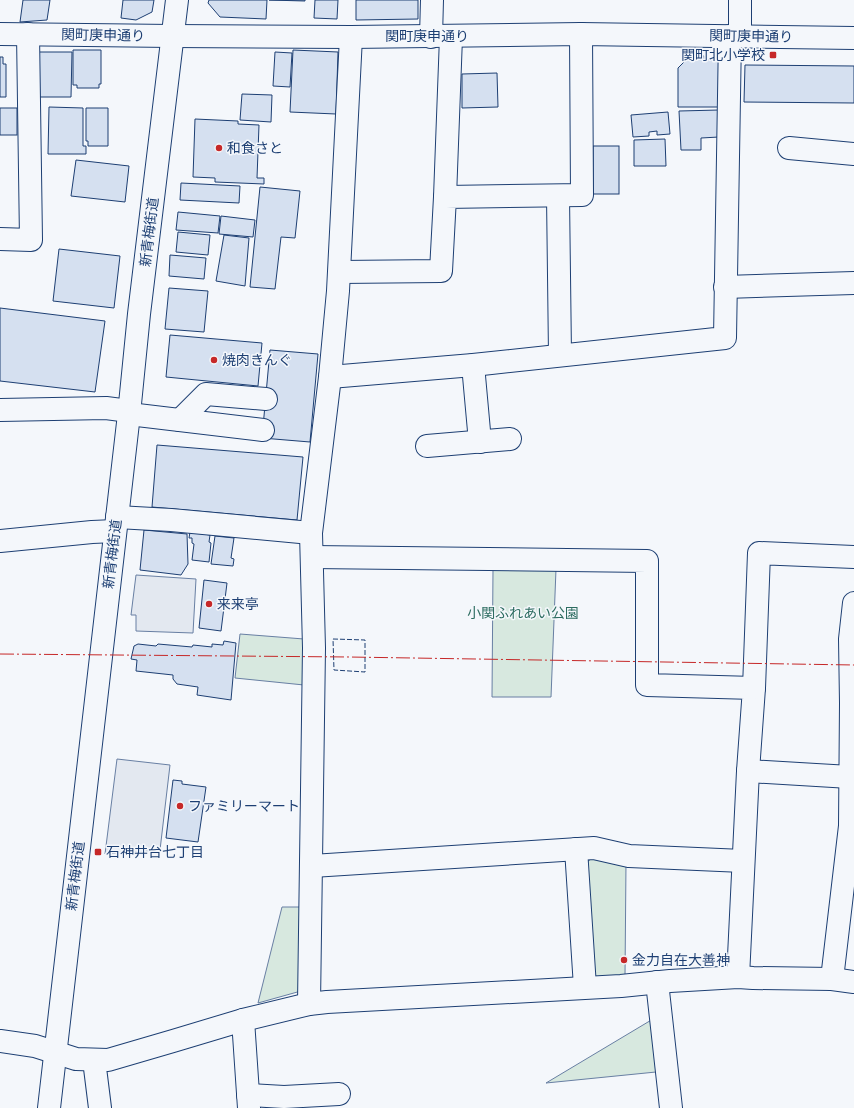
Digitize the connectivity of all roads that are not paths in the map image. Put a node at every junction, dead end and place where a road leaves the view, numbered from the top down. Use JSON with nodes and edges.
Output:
{"nodes":[{"id":1,"x":177,"y":0,"type":"edge"},
{"id":2,"x":432,"y":0,"type":"edge"},
{"id":3,"x":740,"y":0,"type":"edge"},
{"id":4,"x":0,"y":34,"type":"edge"},
{"id":5,"x":28,"y":34,"type":"junction"},
{"id":6,"x":580,"y":34,"type":"junction"},
{"id":7,"x":172,"y":36,"type":"junction"},
{"id":8,"x":735,"y":36,"type":"junction"},
{"id":9,"x":351,"y":37,"type":"junction"},
{"id":10,"x":441,"y":37,"type":"junction"},
{"id":11,"x":854,"y":38,"type":"edge"},
{"id":12,"x":789,"y":148,"type":"dead end"},
{"id":13,"x":854,"y":154,"type":"edge"},
{"id":14,"x":558,"y":196,"type":"junction"},
{"id":15,"x":445,"y":197,"type":"junction"},
{"id":16,"x":0,"y":239,"type":"edge"},
{"id":17,"x":340,"y":272,"type":"junction"},
{"id":18,"x":854,"y":282,"type":"edge"},
{"id":19,"x":725,"y":287,"type":"junction"},
{"id":20,"x":560,"y":355,"type":"junction"},
{"id":21,"x":473,"y":365,"type":"junction"},
{"id":22,"x":330,"y":377,"type":"junction"},
{"id":23,"x":266,"y":399,"type":"dead end"},
{"id":24,"x":0,"y":410,"type":"edge"},
{"id":25,"x":129,"y":412,"type":"junction"},
{"id":26,"x":180,"y":420,"type":"junction"},
{"id":27,"x":263,"y":430,"type":"dead end"},
{"id":28,"x":510,"y":439,"type":"dead end"},
{"id":29,"x":480,"y":442,"type":"junction"},
{"id":30,"x":427,"y":446,"type":"dead end"},
{"id":31,"x":116,"y":524,"type":"junction"},
{"id":32,"x":311,"y":533,"type":"junction"},
{"id":33,"x":0,"y":541,"type":"edge"},
{"id":34,"x":854,"y":556,"type":"edge"},
{"id":35,"x":312,"y":557,"type":"junction"},
{"id":36,"x":854,"y":605,"type":"edge"},
{"id":37,"x":754,"y":688,"type":"junction"},
{"id":38,"x":852,"y":704,"type":"edge"},
{"id":39,"x":851,"y":769,"type":"edge"},
{"id":40,"x":748,"y":772,"type":"junction"},
{"id":41,"x":576,"y":849,"type":"junction"},
{"id":42,"x":743,"y":861,"type":"junction"},
{"id":43,"x":312,"y":866,"type":"junction"},
{"id":44,"x":848,"y":890,"type":"edge"},
{"id":45,"x":738,"y":977,"type":"junction"},
{"id":46,"x":832,"y":979,"type":"junction"},
{"id":47,"x":657,"y":982,"type":"junction"},
{"id":48,"x":854,"y":982,"type":"edge"},
{"id":49,"x":585,"y":987,"type":"junction"},
{"id":50,"x":310,"y":1004,"type":"junction"},
{"id":51,"x":242,"y":1020,"type":"junction"},
{"id":52,"x":0,"y":1041,"type":"edge"},
{"id":53,"x":55,"y":1053,"type":"junction"},
{"id":54,"x":94,"y":1060,"type":"junction"},
{"id":55,"x":339,"y":1094,"type":"dead end"},
{"id":56,"x":249,"y":1101,"type":"edge"},
{"id":57,"x":49,"y":1108,"type":"edge"},
{"id":58,"x":100,"y":1108,"type":"edge"},
{"id":59,"x":671,"y":1108,"type":"edge"}],
"edges":[{"from":1,"to":7,"type":"street","name":"新青梅街道"},
{"from":2,"to":10,"type":"street"},
{"from":3,"to":8,"type":"street"},
{"from":4,"to":5,"type":"street","name":"関町庚申通り"},
{"from":5,"to":7,"type":"street","name":"関町庚申通り"},
{"from":5,"to":16,"type":"street"},
{"from":6,"to":8,"type":"street","name":"関町庚申通り"},
{"from":6,"to":10,"type":"street","name":"関町庚申通り"},
{"from":6,"to":14,"type":"street"},
{"from":7,"to":9,"type":"street","name":"関町庚申通り"},
{"from":7,"to":25,"type":"street","name":"新青梅街道"},
{"from":8,"to":11,"type":"street","name":"関町庚申通り"},
{"from":8,"to":19,"type":"street"},
{"from":9,"to":10,"type":"street","name":"関町庚申通り"},
{"from":9,"to":17,"type":"street"},
{"from":10,"to":15,"type":"street"},
{"from":12,"to":13,"type":"street"},
{"from":14,"to":15,"type":"street"},
{"from":14,"to":20,"type":"street"},
{"from":15,"to":17,"type":"street"},
{"from":17,"to":22,"type":"street"},
{"from":18,"to":19,"type":"street"},
{"from":19,"to":20,"type":"street"},
{"from":20,"to":21,"type":"street"},
{"from":21,"to":22,"type":"street"},
{"from":21,"to":29,"type":"street"},
{"from":22,"to":32,"type":"street"},
{"from":23,"to":26,"type":"street"},
{"from":24,"to":25,"type":"street"},
{"from":25,"to":26,"type":"street"},
{"from":25,"to":31,"type":"street","name":"新青梅街道"},
{"from":26,"to":27,"type":"street"},
{"from":28,"to":29,"type":"street"},
{"from":29,"to":30,"type":"street"},
{"from":31,"to":32,"type":"street"},
{"from":31,"to":33,"type":"street"},
{"from":31,"to":53,"type":"street","name":"新青梅街道"},
{"from":32,"to":35,"type":"street"},
{"from":34,"to":37,"type":"street"},
{"from":35,"to":37,"type":"street"},
{"from":35,"to":43,"type":"street"},
{"from":36,"to":38,"type":"street"},
{"from":37,"to":40,"type":"street"},
{"from":38,"to":39,"type":"street"},
{"from":39,"to":40,"type":"street"},
{"from":39,"to":44,"type":"street"},
{"from":40,"to":42,"type":"street"},
{"from":41,"to":42,"type":"street"},
{"from":41,"to":43,"type":"street"},
{"from":41,"to":49,"type":"street"},
{"from":42,"to":45,"type":"street"},
{"from":43,"to":50,"type":"street"},
{"from":44,"to":46,"type":"street"},
{"from":45,"to":46,"type":"street"},
{"from":45,"to":47,"type":"street"},
{"from":46,"to":48,"type":"street"},
{"from":47,"to":49,"type":"street"},
{"from":47,"to":59,"type":"street"},
{"from":49,"to":50,"type":"street"},
{"from":50,"to":51,"type":"street"},
{"from":51,"to":54,"type":"street"},
{"from":51,"to":56,"type":"street"},
{"from":52,"to":53,"type":"street"},
{"from":53,"to":54,"type":"street"},
{"from":53,"to":57,"type":"street","name":"新青梅街道"},
{"from":54,"to":58,"type":"street"},
{"from":55,"to":56,"type":"street"}]}
